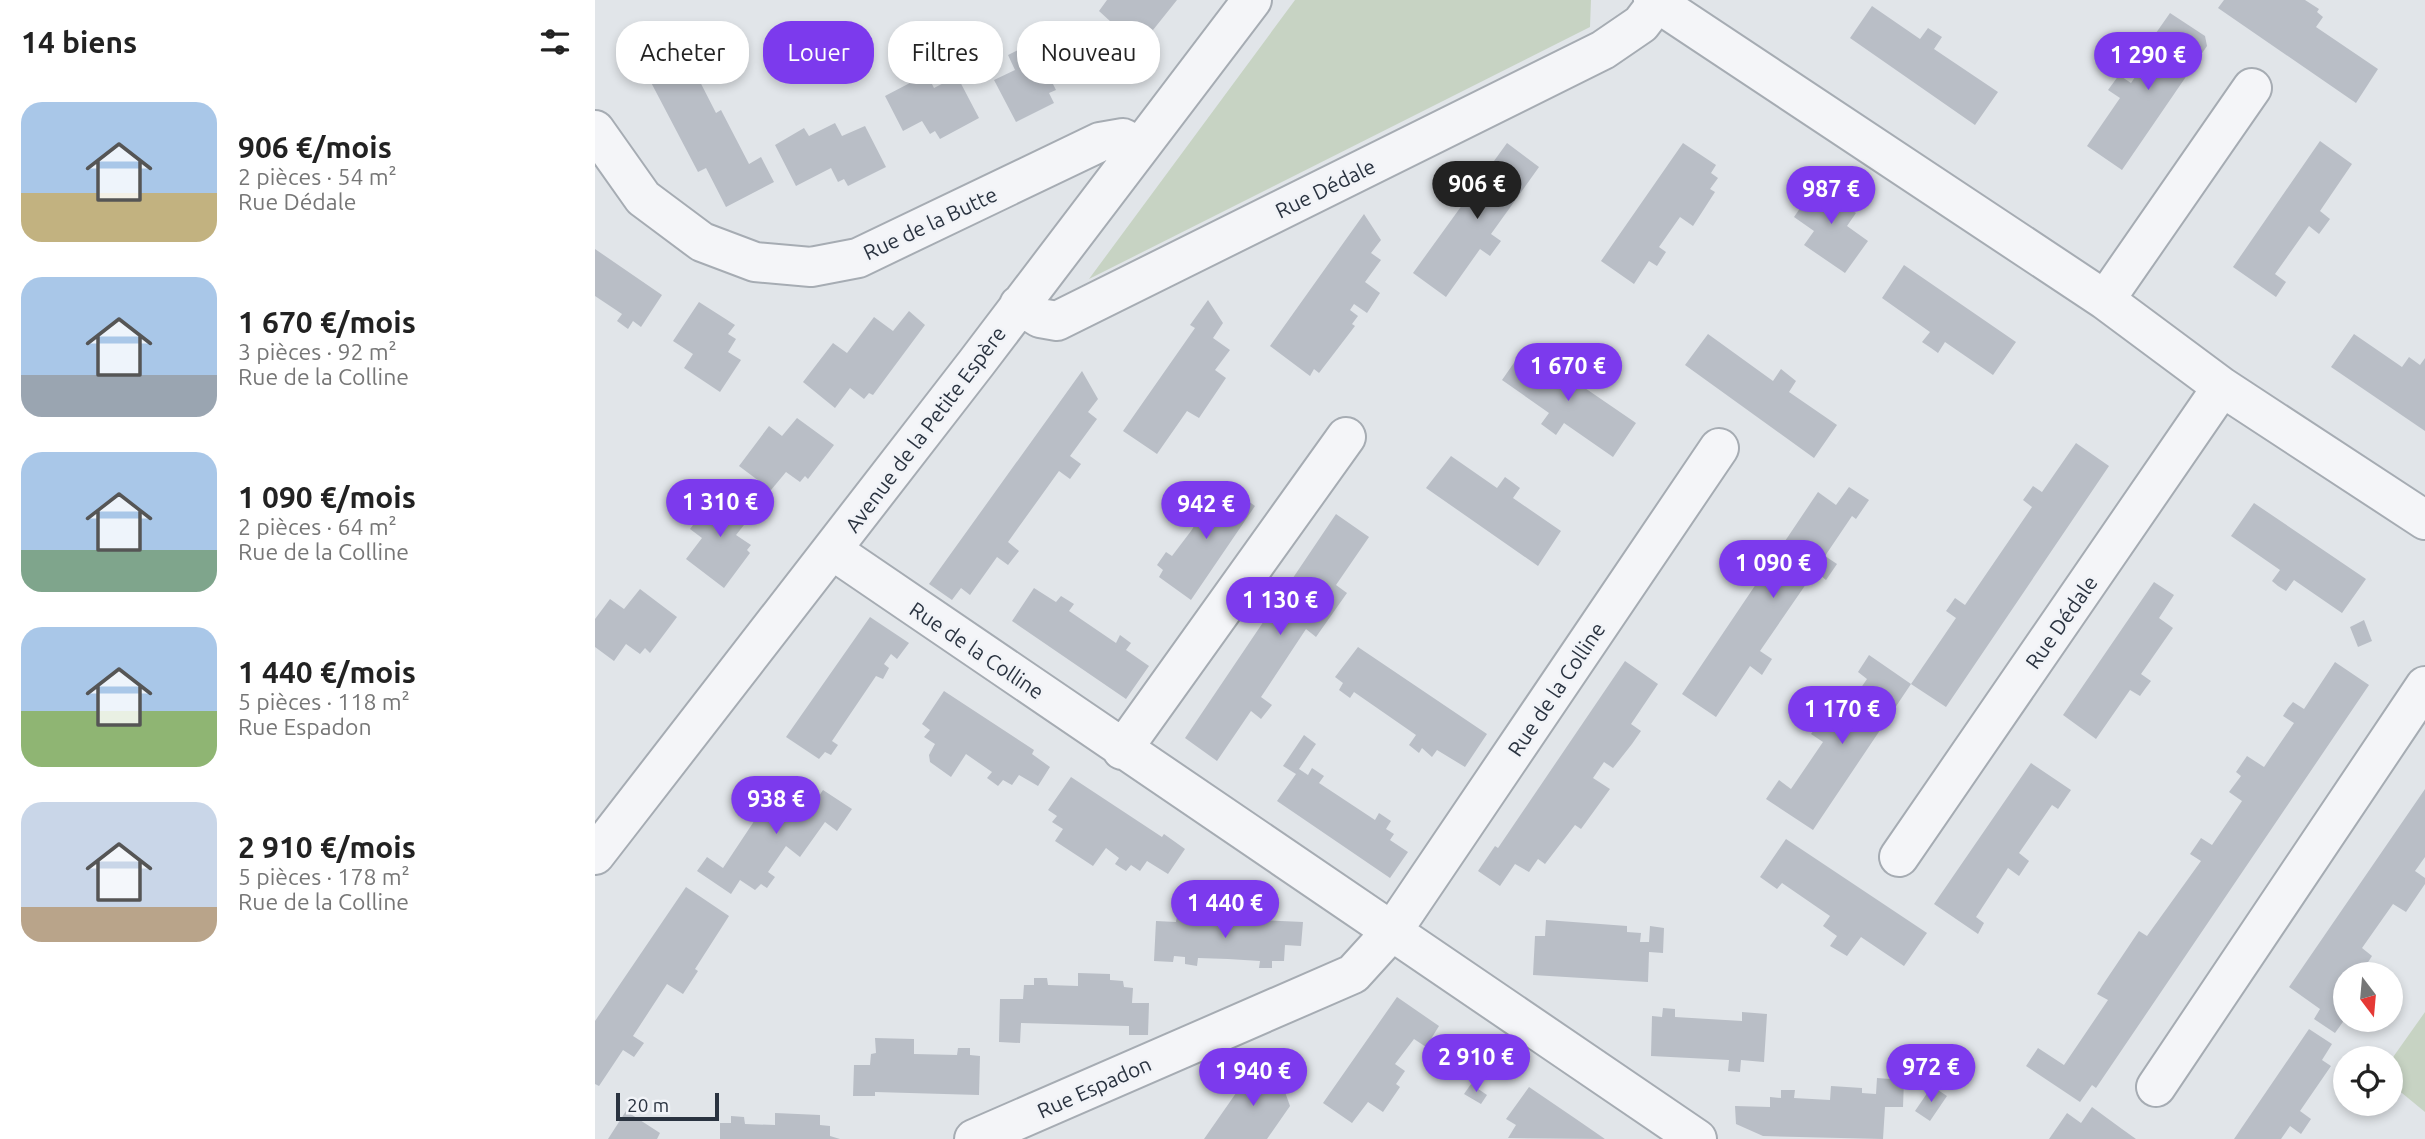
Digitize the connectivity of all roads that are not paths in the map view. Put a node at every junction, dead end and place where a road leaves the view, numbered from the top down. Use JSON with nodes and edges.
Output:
{"nodes":[{"id":1,"x":1252,"y":0,"type":"edge"},
{"id":2,"x":1655,"y":1,"type":"edge"},
{"id":3,"x":2252,"y":88,"type":"dead end"},
{"id":4,"x":595,"y":130,"type":"edge"},
{"id":5,"x":1139,"y":147,"type":"junction"},
{"id":6,"x":2105,"y":300,"type":"junction"},
{"id":7,"x":1019,"y":305,"type":"junction"},
{"id":8,"x":2222,"y":387,"type":"junction"},
{"id":9,"x":1346,"y":437,"type":"dead end"},
{"id":10,"x":1719,"y":448,"type":"dead end"},
{"id":11,"x":2425,"y":520,"type":"edge"},
{"id":12,"x":832,"y":550,"type":"junction"},
{"id":13,"x":2425,"y":685,"type":"edge"},
{"id":14,"x":1122,"y":750,"type":"junction"},
{"id":15,"x":595,"y":855,"type":"edge"},
{"id":16,"x":1899,"y":858,"type":"dead end"},
{"id":17,"x":1392,"y":930,"type":"junction"},
{"id":18,"x":2156,"y":1087,"type":"dead end"},
{"id":19,"x":974,"y":1139,"type":"edge"},
{"id":20,"x":1697,"y":1139,"type":"edge"}],
"edges":[{"from":1,"to":5,"type":"street","name":"Avenue de la Petite Espère"},
{"from":2,"to":6,"type":"street","name":"Rue Dédale"},
{"from":2,"to":7,"type":"street","name":"Rue Dédale"},
{"from":3,"to":6,"type":"street"},
{"from":4,"to":5,"type":"street","name":"Rue de la Butte"},
{"from":5,"to":7,"type":"street","name":"Avenue de la Petite Espère"},
{"from":6,"to":8,"type":"street","name":"Rue Dédale"},
{"from":7,"to":12,"type":"street","name":"Avenue de la Petite Espère"},
{"from":8,"to":11,"type":"street","name":"Rue Dédale"},
{"from":8,"to":16,"type":"street","name":"Rue Dédale"},
{"from":9,"to":14,"type":"street"},
{"from":10,"to":17,"type":"street","name":"Rue de la Colline"},
{"from":12,"to":14,"type":"street","name":"Rue de la Colline"},
{"from":12,"to":15,"type":"street","name":"Avenue de la Petite Espère"},
{"from":13,"to":18,"type":"street"},
{"from":14,"to":17,"type":"street","name":"Rue de la Colline"},
{"from":17,"to":19,"type":"street","name":"Rue Espadon"},
{"from":17,"to":20,"type":"street","name":"Rue de la Colline"}]}
